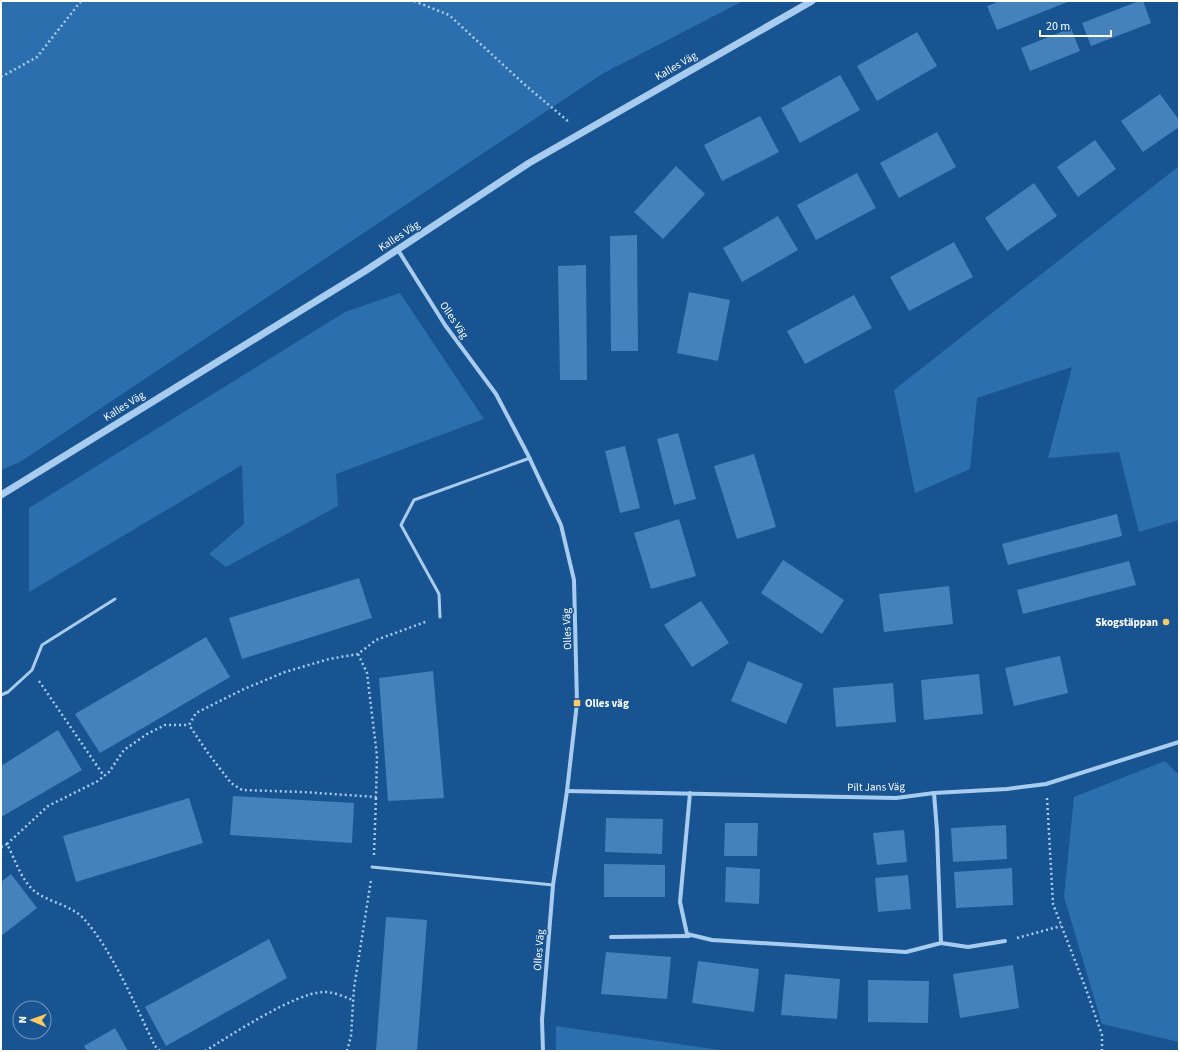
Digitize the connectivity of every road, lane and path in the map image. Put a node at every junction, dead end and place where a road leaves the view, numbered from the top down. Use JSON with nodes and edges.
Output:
{"nodes":[{"id":1,"x":81,"y":1,"type":"edge"},
{"id":2,"x":414,"y":1,"type":"edge"},
{"id":3,"x":812,"y":1,"type":"edge"},
{"id":4,"x":1,"y":76,"type":"edge"},
{"id":5,"x":581,"y":133,"type":"junction"},
{"id":6,"x":398,"y":250,"type":"junction"},
{"id":7,"x":530,"y":458,"type":"junction"},
{"id":8,"x":1,"y":495,"type":"edge"},
{"id":9,"x":115,"y":599,"type":"dead end"},
{"id":10,"x":440,"y":617,"type":"joint"},
{"id":11,"x":358,"y":654,"type":"junction"},
{"id":12,"x":32,"y":670,"type":"junction"},
{"id":13,"x":1,"y":695,"type":"edge"},
{"id":14,"x":189,"y":725,"type":"junction"},
{"id":15,"x":1179,"y":742,"type":"edge"},
{"id":16,"x":104,"y":776,"type":"junction"},
{"id":17,"x":1046,"y":784,"type":"junction"},
{"id":18,"x":567,"y":791,"type":"junction"},
{"id":19,"x":690,"y":793,"type":"junction"},
{"id":20,"x":934,"y":793,"type":"junction"},
{"id":21,"x":376,"y":797,"type":"junction"},
{"id":22,"x":7,"y":844,"type":"junction"},
{"id":23,"x":1,"y":847,"type":"edge"},
{"id":24,"x":372,"y":867,"type":"junction"},
{"id":25,"x":553,"y":884,"type":"junction"},
{"id":26,"x":1061,"y":926,"type":"junction"},
{"id":27,"x":691,"y":936,"type":"junction"},
{"id":28,"x":611,"y":937,"type":"dead end"},
{"id":29,"x":1005,"y":941,"type":"joint"},
{"id":30,"x":941,"y":943,"type":"junction"},
{"id":31,"x":353,"y":1000,"type":"junction"},
{"id":32,"x":160,"y":1051,"type":"edge"},
{"id":33,"x":205,"y":1051,"type":"edge"},
{"id":34,"x":347,"y":1051,"type":"edge"},
{"id":35,"x":542,"y":1051,"type":"edge"},
{"id":36,"x":1102,"y":1051,"type":"edge"}],
"edges":[{"from":1,"to":4,"type":"path"},
{"from":2,"to":5,"type":"path"},
{"from":3,"to":5,"type":"street","name":"Kalles Väg"},
{"from":5,"to":6,"type":"street","name":"Kalles Väg"},
{"from":6,"to":7,"type":"street","name":"Olles Väg"},
{"from":6,"to":8,"type":"street","name":"Kalles Väg"},
{"from":7,"to":10,"type":"lane"},
{"from":7,"to":18,"type":"street","name":"Olles Väg"},
{"from":9,"to":12,"type":"lane"},
{"from":10,"to":11,"type":"path"},
{"from":11,"to":14,"type":"path"},
{"from":11,"to":21,"type":"path"},
{"from":12,"to":13,"type":"lane"},
{"from":12,"to":16,"type":"path"},
{"from":14,"to":16,"type":"path"},
{"from":14,"to":21,"type":"path"},
{"from":15,"to":17,"type":"street","name":"Pilt Jans Väg"},
{"from":16,"to":22,"type":"path"},
{"from":17,"to":20,"type":"street","name":"Pilt Jans Väg"},
{"from":17,"to":26,"type":"path"},
{"from":18,"to":19,"type":"street","name":"Pilt Jans Väg"},
{"from":18,"to":25,"type":"street","name":"Olles Väg"},
{"from":19,"to":20,"type":"street","name":"Pilt Jans Väg"},
{"from":19,"to":27,"type":"street"},
{"from":20,"to":30,"type":"street"},
{"from":21,"to":24,"type":"path"},
{"from":22,"to":23,"type":"path"},
{"from":22,"to":32,"type":"path"},
{"from":24,"to":25,"type":"lane"},
{"from":24,"to":31,"type":"path"},
{"from":25,"to":35,"type":"street","name":"Olles Väg"},
{"from":26,"to":29,"type":"path"},
{"from":26,"to":36,"type":"path"},
{"from":27,"to":28,"type":"street"},
{"from":27,"to":30,"type":"street"},
{"from":29,"to":30,"type":"street"},
{"from":31,"to":33,"type":"path"},
{"from":31,"to":34,"type":"path"}]}
